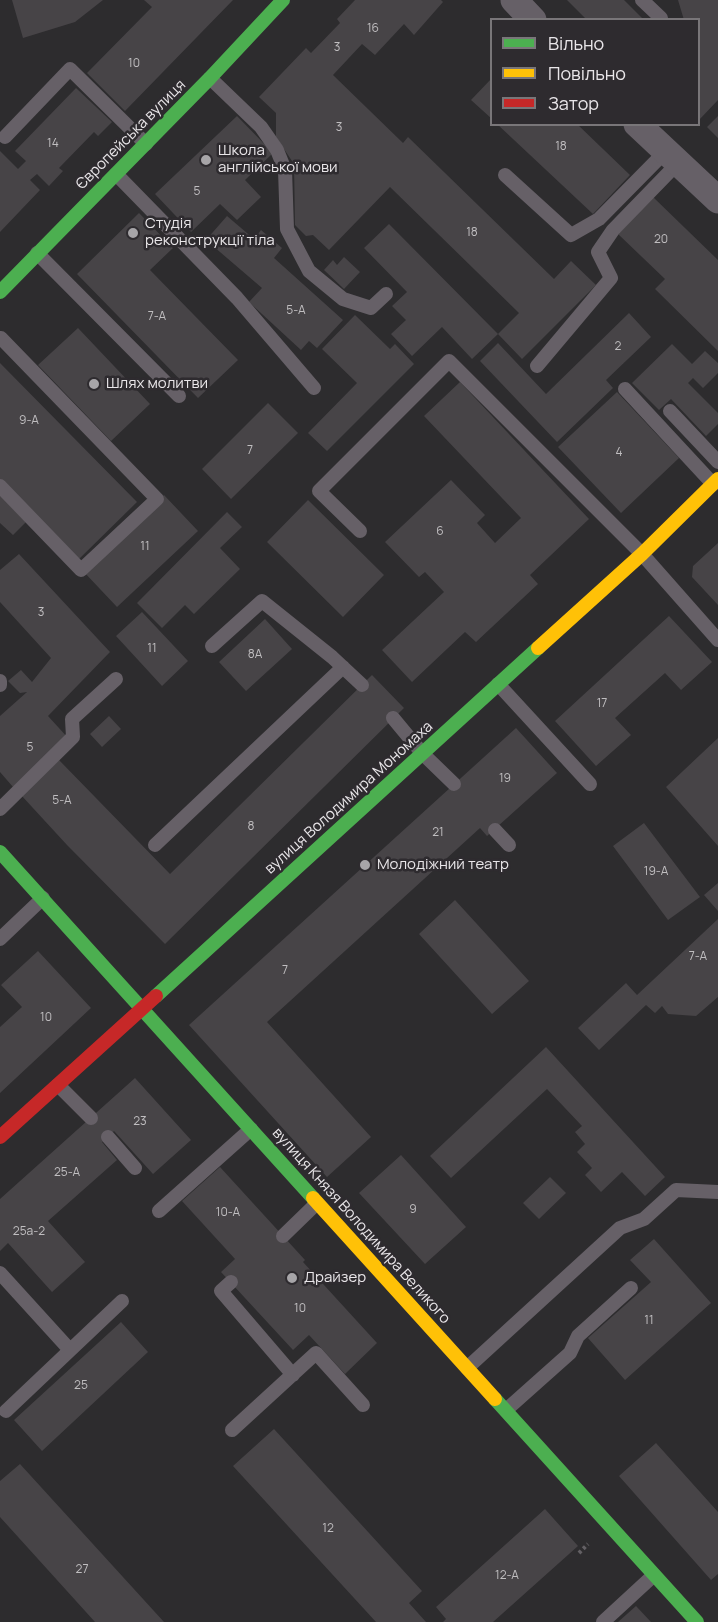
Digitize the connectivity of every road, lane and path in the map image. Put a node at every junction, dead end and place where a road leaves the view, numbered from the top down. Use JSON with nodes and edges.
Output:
{"nodes":[{"id":1,"x":283,"y":0,"type":"edge"},
{"id":2,"x":514,"y":0,"type":"edge"},
{"id":3,"x":642,"y":0,"type":"edge"},
{"id":4,"x":531,"y":18,"type":"edge"},
{"id":5,"x":661,"y":18,"type":"edge"},
{"id":6,"x":210,"y":78,"type":"junction"},
{"id":7,"x":639,"y":126,"type":"edge"},
{"id":8,"x":5,"y":138,"type":"dead end"},
{"id":9,"x":146,"y":144,"type":"junction"},
{"id":10,"x":672,"y":157,"type":"junction"},
{"id":11,"x":116,"y":174,"type":"junction"},
{"id":12,"x":505,"y":175,"type":"dead end"},
{"id":13,"x":718,"y":200,"type":"edge"},
{"id":14,"x":38,"y":253,"type":"junction"},
{"id":15,"x":2,"y":284,"type":"edge"},
{"id":16,"x":386,"y":294,"type":"dead end"},
{"id":17,"x":2,"y":338,"type":"dead end"},
{"id":18,"x":537,"y":366,"type":"dead end"},
{"id":19,"x":314,"y":388,"type":"dead end"},
{"id":20,"x":625,"y":389,"type":"dead end"},
{"id":21,"x":179,"y":396,"type":"dead end"},
{"id":22,"x":670,"y":411,"type":"dead end"},
{"id":23,"x":718,"y":462,"type":"edge"},
{"id":24,"x":716,"y":482,"type":"edge"},
{"id":25,"x":0,"y":486,"type":"edge"},
{"id":26,"x":360,"y":531,"type":"dead end"},
{"id":27,"x":642,"y":554,"type":"junction"},
{"id":28,"x":718,"y":640,"type":"edge"},
{"id":29,"x":212,"y":646,"type":"dead end"},
{"id":30,"x":343,"y":668,"type":"junction"},
{"id":31,"x":116,"y":679,"type":"dead end"},
{"id":32,"x":498,"y":684,"type":"junction"},
{"id":33,"x":362,"y":685,"type":"dead end"},
{"id":34,"x":393,"y":718,"type":"dead end"},
{"id":35,"x":422,"y":753,"type":"junction"},
{"id":36,"x":454,"y":784,"type":"dead end"},
{"id":37,"x":590,"y":784,"type":"dead end"},
{"id":38,"x":0,"y":809,"type":"edge"},
{"id":39,"x":495,"y":830,"type":"dead end"},
{"id":40,"x":155,"y":845,"type":"dead end"},
{"id":41,"x":509,"y":845,"type":"dead end"},
{"id":42,"x":0,"y":852,"type":"edge"},
{"id":43,"x":43,"y":898,"type":"junction"},
{"id":44,"x":0,"y":939,"type":"edge"},
{"id":45,"x":142,"y":1008,"type":"junction"},
{"id":46,"x":58,"y":1085,"type":"junction"},
{"id":47,"x":91,"y":1118,"type":"dead end"},
{"id":48,"x":252,"y":1129,"type":"junction"},
{"id":49,"x":0,"y":1137,"type":"edge"},
{"id":50,"x":108,"y":1137,"type":"dead end"},
{"id":51,"x":135,"y":1168,"type":"dead end"},
{"id":52,"x":718,"y":1192,"type":"edge"},
{"id":53,"x":319,"y":1202,"type":"junction"},
{"id":54,"x":159,"y":1211,"type":"dead end"},
{"id":55,"x":283,"y":1236,"type":"dead end"},
{"id":56,"x":0,"y":1273,"type":"edge"},
{"id":57,"x":231,"y":1282,"type":"dead end"},
{"id":58,"x":631,"y":1288,"type":"dead end"},
{"id":59,"x":122,"y":1301,"type":"dead end"},
{"id":60,"x":70,"y":1350,"type":"junction"},
{"id":61,"x":467,"y":1368,"type":"junction"},
{"id":62,"x":293,"y":1375,"type":"junction"},
{"id":63,"x":363,"y":1405,"type":"dead end"},
{"id":64,"x":506,"y":1410,"type":"junction"},
{"id":65,"x":6,"y":1411,"type":"dead end"},
{"id":66,"x":232,"y":1430,"type":"dead end"},
{"id":67,"x":588,"y":1544,"type":"dead end"},
{"id":68,"x":579,"y":1553,"type":"dead end"},
{"id":69,"x":654,"y":1575,"type":"junction"},
{"id":70,"x":603,"y":1622,"type":"edge"},
{"id":71,"x":698,"y":1622,"type":"edge"}],
"edges":[{"from":1,"to":6,"type":"main road","name":"Європейська вулиця"},
{"from":2,"to":4,"type":"street"},
{"from":3,"to":5,"type":"lane"},
{"from":6,"to":9,"type":"main road","name":"Європейська вулиця"},
{"from":6,"to":16,"type":"lane"},
{"from":7,"to":10,"type":"street"},
{"from":8,"to":9,"type":"lane"},
{"from":9,"to":11,"type":"main road","name":"Європейська вулиця"},
{"from":10,"to":12,"type":"lane"},
{"from":10,"to":13,"type":"street"},
{"from":10,"to":18,"type":"lane"},
{"from":11,"to":14,"type":"main road","name":"Європейська вулиця"},
{"from":11,"to":19,"type":"lane"},
{"from":14,"to":15,"type":"main road","name":"Європейська вулиця"},
{"from":14,"to":21,"type":"lane"},
{"from":17,"to":25,"type":"lane"},
{"from":20,"to":24,"type":"lane"},
{"from":22,"to":23,"type":"lane"},
{"from":24,"to":27,"type":"main road","name":"вулиця Володимира Мономаха"},
{"from":26,"to":27,"type":"lane"},
{"from":27,"to":28,"type":"lane"},
{"from":27,"to":32,"type":"main road","name":"вулиця Володимира Мономаха"},
{"from":29,"to":30,"type":"lane"},
{"from":30,"to":33,"type":"lane"},
{"from":30,"to":40,"type":"lane"},
{"from":31,"to":38,"type":"lane"},
{"from":32,"to":35,"type":"main road","name":"вулиця Володимира Мономаха"},
{"from":32,"to":37,"type":"lane"},
{"from":34,"to":35,"type":"lane"},
{"from":35,"to":36,"type":"lane"},
{"from":35,"to":45,"type":"main road","name":"вулиця Володимира Мономаха"},
{"from":39,"to":41,"type":"lane"},
{"from":42,"to":43,"type":"main road","name":"вулиця Князя Володимира Великого"},
{"from":43,"to":44,"type":"lane"},
{"from":43,"to":45,"type":"main road","name":"вулиця Князя Володимира Великого"},
{"from":45,"to":46,"type":"main road","name":"вулиця Володимира Мономаха"},
{"from":45,"to":48,"type":"main road","name":"вулиця Князя Володимира Великого"},
{"from":46,"to":47,"type":"lane"},
{"from":46,"to":49,"type":"main road","name":"вулиця Володимира Мономаха"},
{"from":48,"to":53,"type":"main road","name":"вулиця Князя Володимира Великого"},
{"from":48,"to":54,"type":"lane"},
{"from":50,"to":51,"type":"lane"},
{"from":52,"to":61,"type":"lane"},
{"from":53,"to":55,"type":"lane"},
{"from":53,"to":61,"type":"main road","name":"вулиця Князя Володимира Великого"},
{"from":56,"to":60,"type":"lane"},
{"from":57,"to":62,"type":"lane"},
{"from":58,"to":64,"type":"lane"},
{"from":59,"to":60,"type":"lane"},
{"from":60,"to":65,"type":"lane"},
{"from":61,"to":64,"type":"main road","name":"вулиця Князя Володимира Великого"},
{"from":62,"to":63,"type":"lane"},
{"from":62,"to":66,"type":"lane"},
{"from":64,"to":69,"type":"main road","name":"вулиця Князя Володимира Великого"},
{"from":67,"to":68,"type":"path"},
{"from":69,"to":70,"type":"lane"},
{"from":69,"to":71,"type":"main road","name":"вулиця Князя Володимира Великого"}]}
